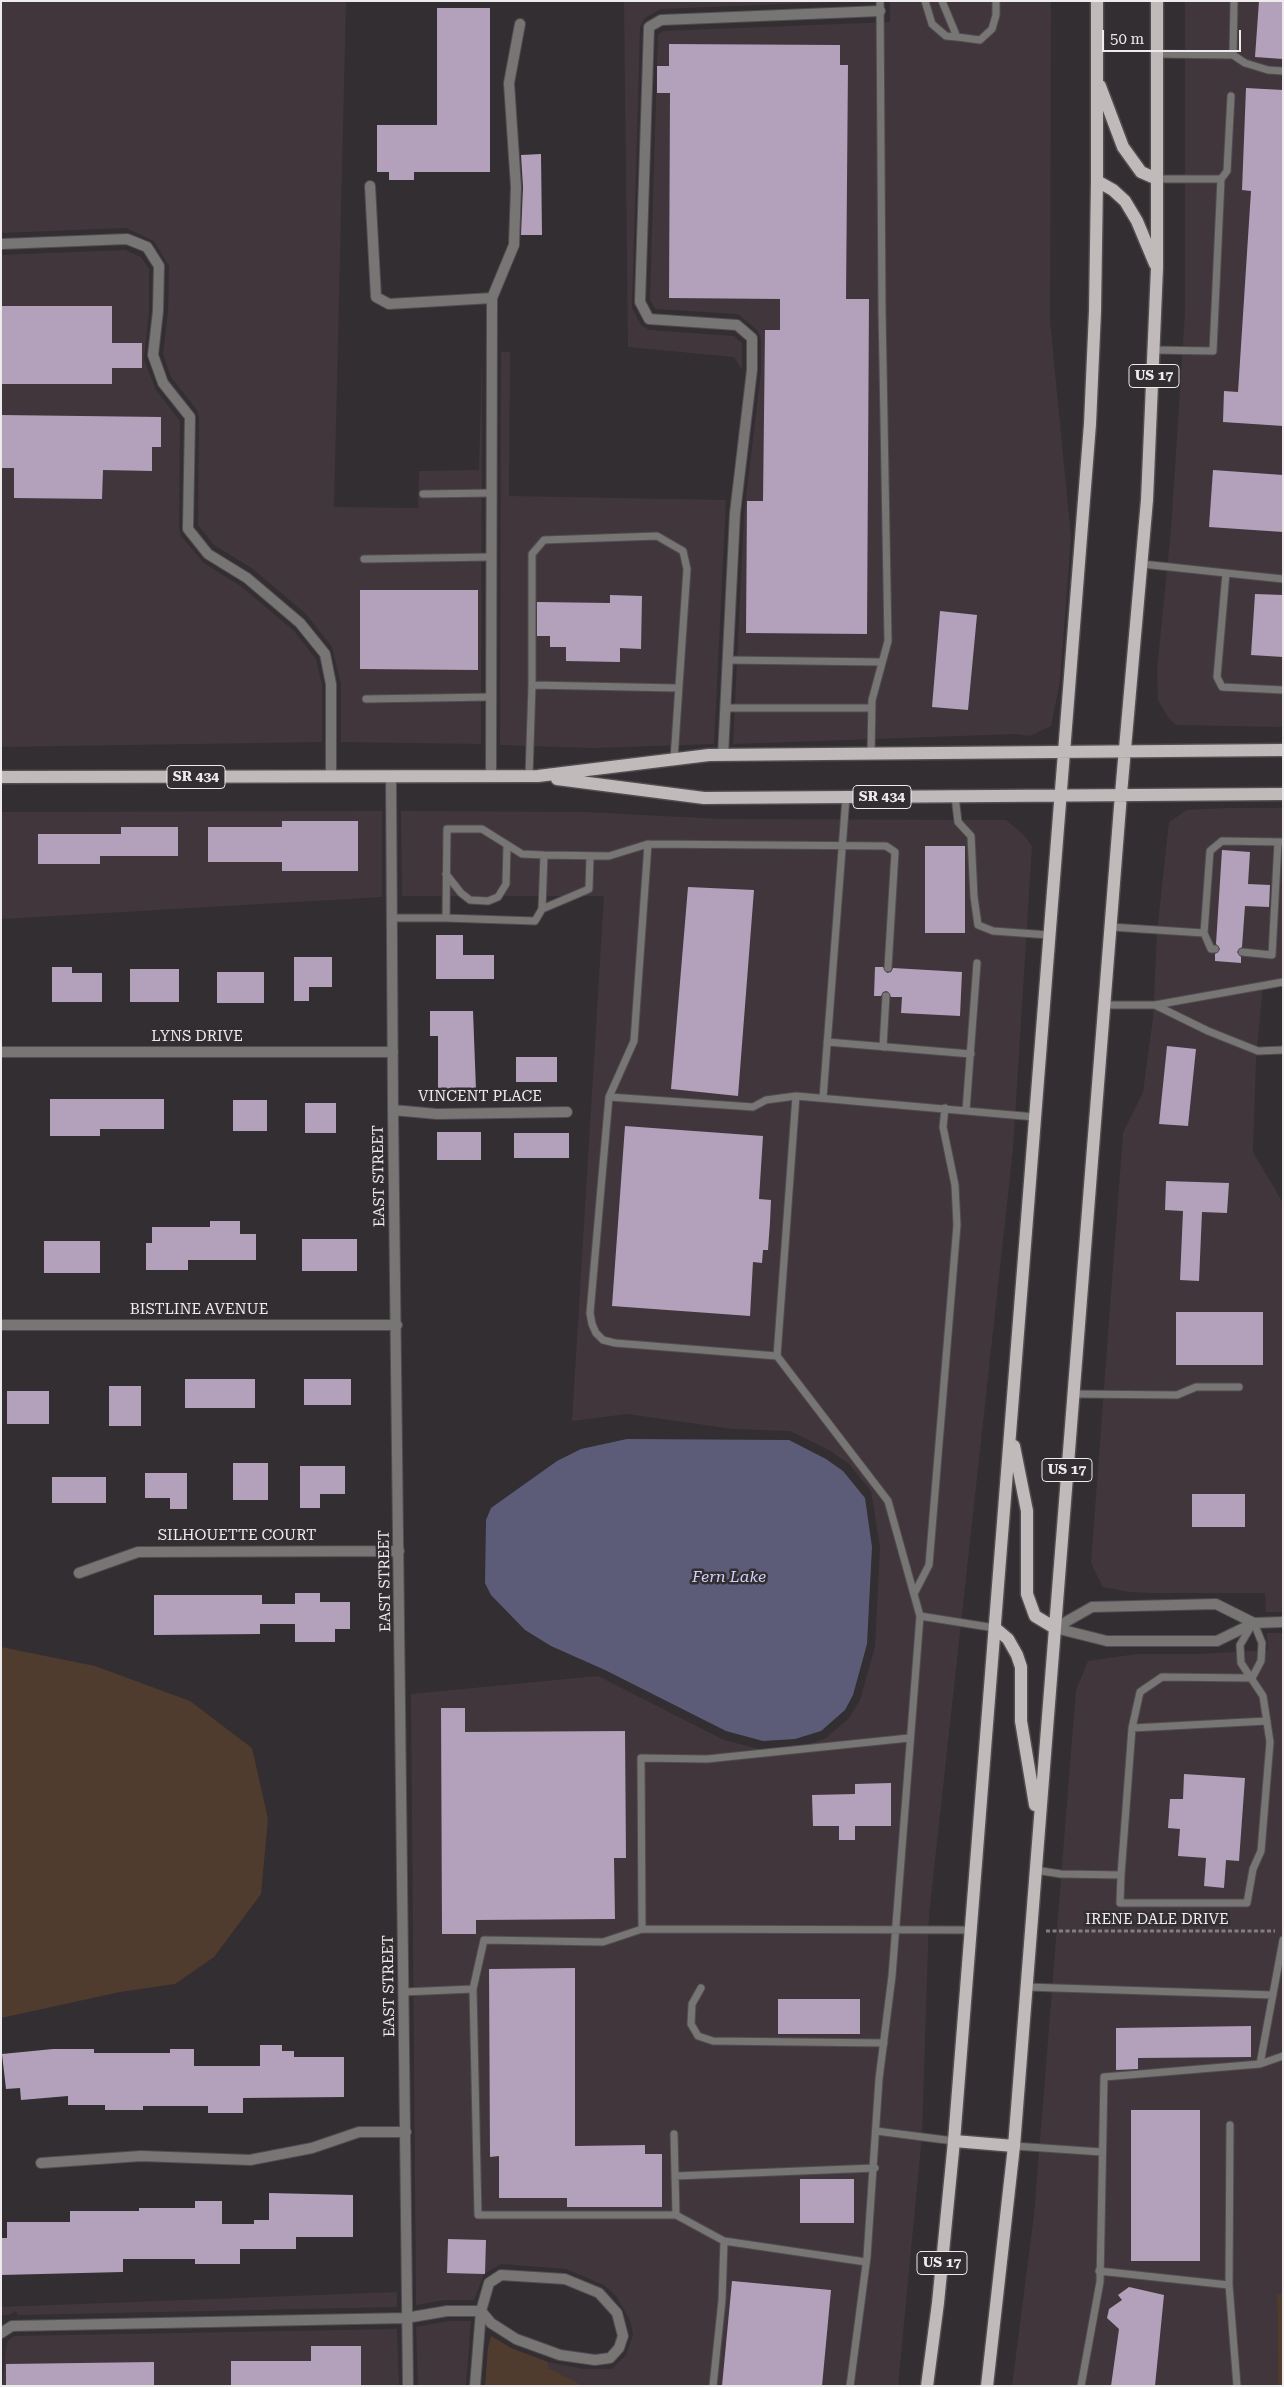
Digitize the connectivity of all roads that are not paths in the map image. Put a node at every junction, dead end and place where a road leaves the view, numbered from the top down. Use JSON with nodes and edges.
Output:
{"nodes":[{"id":1,"x":925,"y":1,"type":"edge"},
{"id":2,"x":942,"y":1,"type":"edge"},
{"id":3,"x":996,"y":1,"type":"edge"},
{"id":4,"x":1097,"y":1,"type":"edge"},
{"id":5,"x":1157,"y":1,"type":"edge"},
{"id":6,"x":1234,"y":1,"type":"edge"},
{"id":7,"x":880,"y":6,"type":"edge"},
{"id":8,"x":520,"y":24,"type":"dead end"},
{"id":9,"x":957,"y":37,"type":"junction"},
{"id":10,"x":1157,"y":54,"type":"junction"},
{"id":11,"x":1233,"y":55,"type":"junction"},
{"id":12,"x":1283,"y":71,"type":"edge"},
{"id":13,"x":1097,"y":77,"type":"junction"},
{"id":14,"x":1231,"y":96,"type":"dead end"},
{"id":15,"x":1157,"y":179,"type":"junction"},
{"id":16,"x":1222,"y":179,"type":"junction"},
{"id":17,"x":1097,"y":181,"type":"junction"},
{"id":18,"x":370,"y":186,"type":"dead end"},
{"id":19,"x":1,"y":244,"type":"edge"},
{"id":20,"x":1157,"y":268,"type":"junction"},
{"id":21,"x":492,"y":298,"type":"junction"},
{"id":22,"x":1155,"y":350,"type":"junction"},
{"id":23,"x":490,"y":493,"type":"junction"},
{"id":24,"x":423,"y":494,"type":"dead end"},
{"id":25,"x":491,"y":558,"type":"junction"},
{"id":26,"x":364,"y":559,"type":"dead end"},
{"id":27,"x":1142,"y":564,"type":"junction"},
{"id":28,"x":1226,"y":574,"type":"junction"},
{"id":29,"x":1283,"y":579,"type":"edge"},
{"id":30,"x":727,"y":660,"type":"junction"},
{"id":31,"x":882,"y":662,"type":"junction"},
{"id":32,"x":532,"y":685,"type":"junction"},
{"id":33,"x":678,"y":688,"type":"junction"},
{"id":34,"x":1283,"y":690,"type":"edge"},
{"id":35,"x":491,"y":697,"type":"junction"},
{"id":36,"x":366,"y":699,"type":"dead end"},
{"id":37,"x":725,"y":708,"type":"junction"},
{"id":38,"x":871,"y":708,"type":"junction"},
{"id":39,"x":1125,"y":750,"type":"junction"},
{"id":40,"x":1283,"y":750,"type":"edge"},
{"id":41,"x":1064,"y":751,"type":"junction"},
{"id":42,"x":871,"y":753,"type":"junction"},
{"id":43,"x":723,"y":755,"type":"junction"},
{"id":44,"x":674,"y":759,"type":"junction"},
{"id":45,"x":331,"y":776,"type":"junction"},
{"id":46,"x":392,"y":776,"type":"junction"},
{"id":47,"x":490,"y":776,"type":"junction"},
{"id":48,"x":533,"y":776,"type":"junction"},
{"id":49,"x":1,"y":777,"type":"edge"},
{"id":50,"x":1120,"y":794,"type":"junction"},
{"id":51,"x":1283,"y":794,"type":"edge"},
{"id":52,"x":1060,"y":795,"type":"junction"},
{"id":53,"x":955,"y":796,"type":"junction"},
{"id":54,"x":846,"y":797,"type":"junction"},
{"id":55,"x":1281,"y":842,"type":"edge"},
{"id":56,"x":648,"y":844,"type":"junction"},
{"id":57,"x":842,"y":844,"type":"junction"},
{"id":58,"x":507,"y":845,"type":"junction"},
{"id":59,"x":544,"y":855,"type":"junction"},
{"id":60,"x":590,"y":856,"type":"junction"},
{"id":61,"x":446,"y":874,"type":"junction"},
{"id":62,"x":542,"y":909,"type":"junction"},
{"id":63,"x":392,"y":918,"type":"junction"},
{"id":64,"x":446,"y":918,"type":"junction"},
{"id":65,"x":1111,"y":927,"type":"junction"},
{"id":66,"x":1204,"y":933,"type":"junction"},
{"id":67,"x":1049,"y":935,"type":"junction"},
{"id":68,"x":1215,"y":949,"type":"dead end"},
{"id":69,"x":1242,"y":952,"type":"dead end"},
{"id":70,"x":977,"y":963,"type":"dead end"},
{"id":71,"x":888,"y":968,"type":"dead end"},
{"id":72,"x":1283,"y":982,"type":"edge"},
{"id":73,"x":886,"y":996,"type":"dead end"},
{"id":74,"x":1105,"y":1005,"type":"junction"},
{"id":75,"x":1155,"y":1005,"type":"junction"},
{"id":76,"x":827,"y":1042,"type":"junction"},
{"id":77,"x":884,"y":1047,"type":"junction"},
{"id":78,"x":1283,"y":1050,"type":"edge"},
{"id":79,"x":1,"y":1052,"type":"edge"},
{"id":80,"x":393,"y":1052,"type":"junction"},
{"id":81,"x":971,"y":1054,"type":"junction"},
{"id":82,"x":796,"y":1096,"type":"junction"},
{"id":83,"x":609,"y":1097,"type":"junction"},
{"id":84,"x":822,"y":1098,"type":"junction"},
{"id":85,"x":945,"y":1108,"type":"junction"},
{"id":86,"x":393,"y":1110,"type":"junction"},
{"id":87,"x":966,"y":1110,"type":"junction"},
{"id":88,"x":567,"y":1112,"type":"dead end"},
{"id":89,"x":1035,"y":1117,"type":"junction"},
{"id":90,"x":1,"y":1325,"type":"edge"},
{"id":91,"x":397,"y":1325,"type":"junction"},
{"id":92,"x":776,"y":1356,"type":"junction"},
{"id":93,"x":1239,"y":1387,"type":"dead end"},
{"id":94,"x":1074,"y":1394,"type":"junction"},
{"id":95,"x":1011,"y":1431,"type":"junction"},
{"id":96,"x":399,"y":1551,"type":"junction"},
{"id":97,"x":79,"y":1573,"type":"dead end"},
{"id":98,"x":914,"y":1594,"type":"junction"},
{"id":99,"x":920,"y":1616,"type":"junction"},
{"id":100,"x":1283,"y":1622,"type":"edge"},
{"id":101,"x":1254,"y":1623,"type":"junction"},
{"id":102,"x":995,"y":1628,"type":"junction"},
{"id":103,"x":1055,"y":1628,"type":"junction"},
{"id":104,"x":1252,"y":1678,"type":"junction"},
{"id":105,"x":1267,"y":1721,"type":"junction"},
{"id":106,"x":1132,"y":1728,"type":"junction"},
{"id":107,"x":909,"y":1738,"type":"junction"},
{"id":108,"x":1039,"y":1825,"type":"junction"},
{"id":109,"x":1035,"y":1870,"type":"junction"},
{"id":110,"x":1121,"y":1875,"type":"junction"},
{"id":111,"x":642,"y":1929,"type":"junction"},
{"id":112,"x":895,"y":1930,"type":"junction"},
{"id":113,"x":971,"y":1930,"type":"junction"},
{"id":114,"x":1283,"y":1940,"type":"edge"},
{"id":115,"x":1026,"y":1987,"type":"junction"},
{"id":116,"x":701,"y":1988,"type":"dead end"},
{"id":117,"x":473,"y":1989,"type":"junction"},
{"id":118,"x":404,"y":1992,"type":"junction"},
{"id":119,"x":1273,"y":1995,"type":"junction"},
{"id":120,"x":884,"y":2043,"type":"junction"},
{"id":121,"x":1283,"y":2056,"type":"edge"},
{"id":122,"x":1260,"y":2064,"type":"junction"},
{"id":123,"x":1230,"y":2125,"type":"dead end"},
{"id":124,"x":876,"y":2131,"type":"junction"},
{"id":125,"x":406,"y":2132,"type":"junction"},
{"id":126,"x":674,"y":2134,"type":"dead end"},
{"id":127,"x":954,"y":2141,"type":"junction"},
{"id":128,"x":1014,"y":2146,"type":"junction"},
{"id":129,"x":1102,"y":2152,"type":"junction"},
{"id":130,"x":42,"y":2163,"type":"dead end"},
{"id":131,"x":874,"y":2168,"type":"junction"},
{"id":132,"x":675,"y":2176,"type":"junction"},
{"id":133,"x":676,"y":2215,"type":"junction"},
{"id":134,"x":724,"y":2241,"type":"junction"},
{"id":135,"x":866,"y":2262,"type":"junction"},
{"id":136,"x":1099,"y":2271,"type":"junction"},
{"id":137,"x":1229,"y":2285,"type":"junction"},
{"id":138,"x":481,"y":2311,"type":"junction"},
{"id":139,"x":406,"y":2318,"type":"junction"},
{"id":140,"x":1,"y":2333,"type":"edge"},
{"id":141,"x":408,"y":2386,"type":"edge"},
{"id":142,"x":475,"y":2386,"type":"edge"},
{"id":143,"x":714,"y":2386,"type":"edge"},
{"id":144,"x":850,"y":2386,"type":"edge"},
{"id":145,"x":927,"y":2386,"type":"edge"},
{"id":146,"x":987,"y":2386,"type":"edge"},
{"id":147,"x":1081,"y":2386,"type":"edge"},
{"id":148,"x":1237,"y":2386,"type":"edge"}],
"edges":[{"from":1,"to":9,"type":"lane"},
{"from":2,"to":9,"type":"lane"},
{"from":3,"to":9,"type":"lane"},
{"from":4,"to":13,"type":"main road","number":"US 17"},
{"from":5,"to":10,"type":"main road","number":"US 17"},
{"from":6,"to":11,"type":"lane"},
{"from":7,"to":30,"type":"street"},
{"from":7,"to":31,"type":"lane"},
{"from":8,"to":21,"type":"street"},
{"from":10,"to":11,"type":"lane"},
{"from":10,"to":15,"type":"main road","number":"US 17"},
{"from":11,"to":12,"type":"lane"},
{"from":13,"to":15,"type":"main road"},
{"from":13,"to":17,"type":"main road","number":"US 17"},
{"from":14,"to":16,"type":"lane"},
{"from":15,"to":16,"type":"lane"},
{"from":15,"to":20,"type":"main road","number":"US 17"},
{"from":16,"to":22,"type":"lane"},
{"from":17,"to":20,"type":"main road"},
{"from":17,"to":41,"type":"main road","number":"US 17"},
{"from":18,"to":21,"type":"street"},
{"from":19,"to":45,"type":"street"},
{"from":20,"to":22,"type":"main road","number":"US 17"},
{"from":21,"to":23,"type":"street"},
{"from":22,"to":27,"type":"main road","number":"US 17"},
{"from":23,"to":24,"type":"lane"},
{"from":23,"to":25,"type":"street"},
{"from":25,"to":26,"type":"lane"},
{"from":25,"to":35,"type":"street"},
{"from":27,"to":28,"type":"lane"},
{"from":27,"to":39,"type":"main road","number":"US 17"},
{"from":28,"to":29,"type":"lane"},
{"from":28,"to":34,"type":"lane"},
{"from":30,"to":31,"type":"lane"},
{"from":30,"to":37,"type":"street"},
{"from":31,"to":38,"type":"lane"},
{"from":32,"to":33,"type":"lane"},
{"from":32,"to":33,"type":"lane"},
{"from":32,"to":48,"type":"lane"},
{"from":33,"to":44,"type":"lane"},
{"from":35,"to":36,"type":"lane"},
{"from":35,"to":47,"type":"street"},
{"from":37,"to":38,"type":"lane"},
{"from":37,"to":43,"type":"street"},
{"from":38,"to":42,"type":"lane"},
{"from":39,"to":40,"type":"main road","number":"SR 434"},
{"from":39,"to":41,"type":"main road","number":"SR 434"},
{"from":39,"to":50,"type":"main road","number":"US 17"},
{"from":41,"to":42,"type":"main road","number":"SR 434"},
{"from":41,"to":52,"type":"main road","number":"US 17"},
{"from":42,"to":43,"type":"main road","number":"SR 434"},
{"from":43,"to":44,"type":"main road","number":"SR 434"},
{"from":44,"to":48,"type":"main road","number":"SR 434"},
{"from":45,"to":46,"type":"main road","number":"SR 434"},
{"from":45,"to":49,"type":"main road","number":"SR 434"},
{"from":46,"to":47,"type":"main road","number":"SR 434"},
{"from":46,"to":63,"type":"street","name":"EAST STREET"},
{"from":47,"to":48,"type":"main road","number":"SR 434"},
{"from":48,"to":54,"type":"main road","number":"SR 434"},
{"from":50,"to":51,"type":"main road","number":"SR 434"},
{"from":50,"to":52,"type":"main road","number":"SR 434"},
{"from":50,"to":65,"type":"main road","number":"US 17"},
{"from":52,"to":53,"type":"main road","number":"SR 434"},
{"from":52,"to":67,"type":"main road","number":"US 17"},
{"from":53,"to":54,"type":"main road","number":"SR 434"},
{"from":53,"to":67,"type":"lane"},
{"from":54,"to":57,"type":"lane"},
{"from":55,"to":66,"type":"lane"},
{"from":55,"to":69,"type":"lane"},
{"from":56,"to":57,"type":"lane"},
{"from":56,"to":60,"type":"lane"},
{"from":56,"to":83,"type":"lane"},
{"from":57,"to":71,"type":"lane"},
{"from":57,"to":76,"type":"lane"},
{"from":58,"to":59,"type":"lane"},
{"from":58,"to":61,"type":"lane"},
{"from":58,"to":61,"type":"lane"},
{"from":59,"to":60,"type":"lane"},
{"from":59,"to":62,"type":"lane"},
{"from":60,"to":62,"type":"lane"},
{"from":61,"to":64,"type":"lane"},
{"from":62,"to":64,"type":"lane"},
{"from":63,"to":64,"type":"lane"},
{"from":63,"to":80,"type":"street","name":"EAST STREET"},
{"from":65,"to":66,"type":"lane"},
{"from":65,"to":74,"type":"main road","number":"US 17"},
{"from":66,"to":68,"type":"lane"},
{"from":67,"to":89,"type":"main road","number":"US 17"},
{"from":70,"to":81,"type":"lane"},
{"from":72,"to":75,"type":"lane"},
{"from":73,"to":77,"type":"lane"},
{"from":74,"to":75,"type":"lane"},
{"from":74,"to":94,"type":"main road","number":"US 17"},
{"from":75,"to":78,"type":"lane"},
{"from":76,"to":77,"type":"lane"},
{"from":76,"to":84,"type":"lane"},
{"from":77,"to":81,"type":"lane"},
{"from":79,"to":80,"type":"street","name":"LYNS DRIVE"},
{"from":80,"to":86,"type":"street","name":"EAST STREET"},
{"from":81,"to":87,"type":"lane"},
{"from":82,"to":83,"type":"lane"},
{"from":82,"to":84,"type":"lane"},
{"from":82,"to":92,"type":"lane"},
{"from":83,"to":92,"type":"lane"},
{"from":84,"to":85,"type":"lane"},
{"from":85,"to":87,"type":"lane"},
{"from":85,"to":98,"type":"lane"},
{"from":86,"to":88,"type":"street","name":"VINCENT PLACE"},
{"from":86,"to":91,"type":"street","name":"EAST STREET"},
{"from":87,"to":89,"type":"lane"},
{"from":89,"to":95,"type":"main road","number":"US 17"},
{"from":90,"to":91,"type":"street","name":"BISTLINE AVENUE"},
{"from":91,"to":96,"type":"street","name":"EAST STREET"},
{"from":92,"to":98,"type":"lane"},
{"from":93,"to":94,"type":"lane"},
{"from":94,"to":103,"type":"main road","number":"US 17"},
{"from":95,"to":102,"type":"main road","number":"US 17"},
{"from":95,"to":103,"type":"main road"},
{"from":96,"to":97,"type":"street","name":"SILHOUETTE COURT"},
{"from":96,"to":118,"type":"street","name":"EAST STREET"},
{"from":98,"to":99,"type":"lane"},
{"from":99,"to":102,"type":"lane"},
{"from":99,"to":107,"type":"lane"},
{"from":100,"to":101,"type":"street"},
{"from":101,"to":103,"type":"street"},
{"from":101,"to":103,"type":"street"},
{"from":101,"to":104,"type":"lane"},
{"from":101,"to":104,"type":"lane"},
{"from":102,"to":108,"type":"main road"},
{"from":102,"to":113,"type":"main road","number":"US 17"},
{"from":103,"to":108,"type":"main road","number":"US 17"},
{"from":104,"to":105,"type":"lane"},
{"from":104,"to":106,"type":"lane"},
{"from":105,"to":106,"type":"lane"},
{"from":105,"to":110,"type":"lane"},
{"from":106,"to":110,"type":"lane"},
{"from":107,"to":111,"type":"lane"},
{"from":107,"to":112,"type":"lane"},
{"from":108,"to":109,"type":"main road","number":"US 17"},
{"from":109,"to":110,"type":"lane"},
{"from":109,"to":115,"type":"main road","number":"US 17"},
{"from":111,"to":112,"type":"lane"},
{"from":111,"to":117,"type":"lane"},
{"from":112,"to":113,"type":"lane"},
{"from":112,"to":120,"type":"lane"},
{"from":113,"to":127,"type":"main road","number":"US 17"},
{"from":114,"to":119,"type":"lane"},
{"from":115,"to":119,"type":"lane"},
{"from":115,"to":128,"type":"main road","number":"US 17"},
{"from":116,"to":120,"type":"lane"},
{"from":117,"to":118,"type":"lane"},
{"from":117,"to":133,"type":"lane"},
{"from":118,"to":125,"type":"street","name":"EAST STREET"},
{"from":119,"to":122,"type":"lane"},
{"from":120,"to":124,"type":"lane"},
{"from":121,"to":122,"type":"lane"},
{"from":122,"to":129,"type":"lane"},
{"from":123,"to":137,"type":"lane"},
{"from":124,"to":127,"type":"lane"},
{"from":124,"to":131,"type":"lane"},
{"from":125,"to":130,"type":"street"},
{"from":125,"to":139,"type":"street","name":"EAST STREET"},
{"from":126,"to":132,"type":"lane"},
{"from":127,"to":128,"type":"main road"},
{"from":127,"to":145,"type":"main road","number":"US 17"},
{"from":128,"to":129,"type":"lane"},
{"from":128,"to":146,"type":"main road","number":"US 17"},
{"from":129,"to":136,"type":"lane"},
{"from":131,"to":132,"type":"lane"},
{"from":131,"to":135,"type":"lane"},
{"from":132,"to":133,"type":"lane"},
{"from":133,"to":134,"type":"lane"},
{"from":134,"to":135,"type":"lane"},
{"from":134,"to":143,"type":"lane"},
{"from":135,"to":144,"type":"lane"},
{"from":136,"to":137,"type":"lane"},
{"from":136,"to":147,"type":"lane"},
{"from":137,"to":148,"type":"lane"},
{"from":138,"to":138,"type":"street"},
{"from":138,"to":139,"type":"street"},
{"from":138,"to":142,"type":"street"},
{"from":139,"to":140,"type":"street"},
{"from":139,"to":141,"type":"street","name":"EAST STREET"}]}
